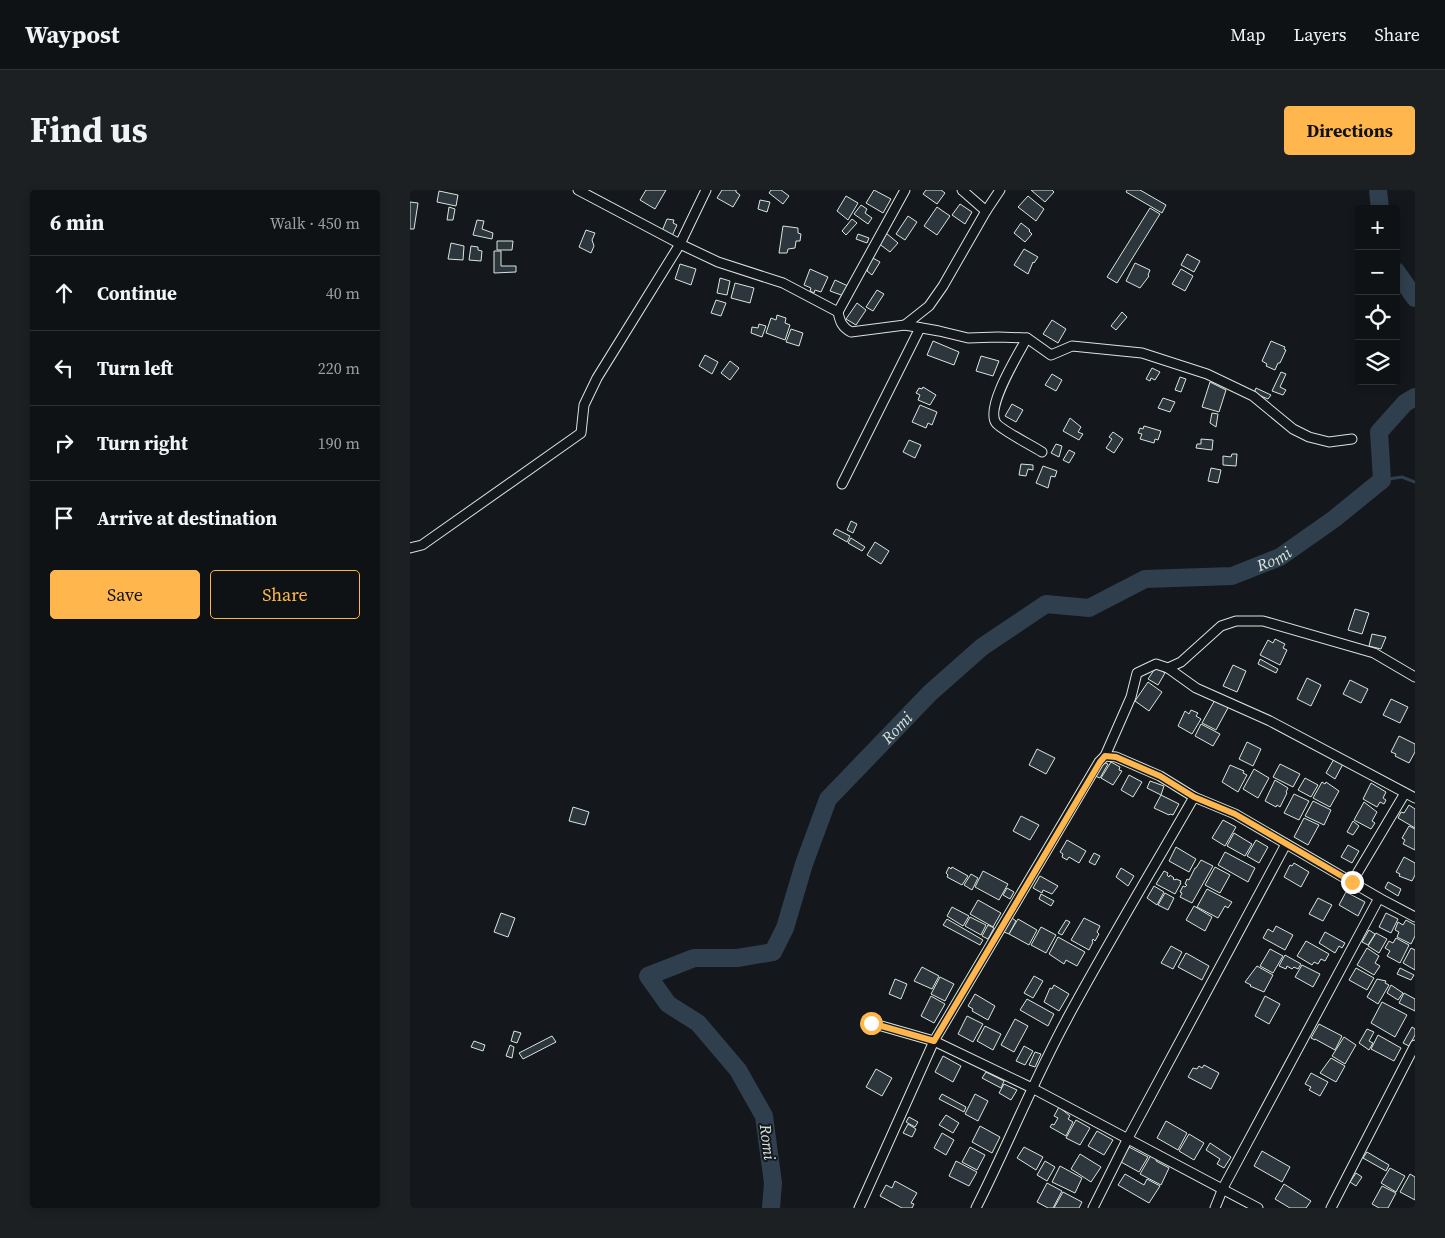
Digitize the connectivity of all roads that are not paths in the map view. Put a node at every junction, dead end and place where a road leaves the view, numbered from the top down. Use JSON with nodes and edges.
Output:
{"nodes":[{"id":1,"x":578,"y":190,"type":"edge"},
{"id":2,"x":706,"y":190,"type":"edge"},
{"id":3,"x":905,"y":190,"type":"edge"},
{"id":4,"x":962,"y":190,"type":"edge"},
{"id":5,"x":1000,"y":190,"type":"edge"},
{"id":6,"x":590,"y":193,"type":"edge"},
{"id":7,"x":986,"y":211,"type":"junction"},
{"id":8,"x":680,"y":244,"type":"junction"},
{"id":9,"x":838,"y":312,"type":"junction"},
{"id":10,"x":905,"y":325,"type":"junction"},
{"id":11,"x":920,"y":328,"type":"junction"},
{"id":12,"x":1027,"y":338,"type":"junction"},
{"id":13,"x":1352,"y":439,"type":"dead end"},
{"id":14,"x":1042,"y":452,"type":"dead end"},
{"id":15,"x":842,"y":484,"type":"dead end"},
{"id":16,"x":410,"y":548,"type":"edge"},
{"id":17,"x":1168,"y":668,"type":"junction"},
{"id":18,"x":1415,"y":677,"type":"edge"},
{"id":19,"x":1105,"y":756,"type":"junction"},
{"id":20,"x":1405,"y":793,"type":"junction"},
{"id":21,"x":1194,"y":797,"type":"junction"},
{"id":22,"x":1415,"y":798,"type":"edge"},
{"id":23,"x":1286,"y":844,"type":"junction"},
{"id":24,"x":1352,"y":882,"type":"junction"},
{"id":25,"x":1379,"y":898,"type":"junction"},
{"id":26,"x":1415,"y":917,"type":"edge"},
{"id":27,"x":871,"y":1023,"type":"dead end"},
{"id":28,"x":934,"y":1041,"type":"junction"},
{"id":29,"x":1415,"y":1046,"type":"edge"},
{"id":30,"x":1032,"y":1088,"type":"junction"},
{"id":31,"x":1128,"y":1138,"type":"junction"},
{"id":32,"x":1223,"y":1188,"type":"junction"},
{"id":33,"x":859,"y":1208,"type":"edge"},
{"id":34,"x":976,"y":1208,"type":"edge"},
{"id":35,"x":1093,"y":1208,"type":"edge"},
{"id":36,"x":1215,"y":1208,"type":"edge"},
{"id":37,"x":1258,"y":1208,"type":"edge"},
{"id":38,"x":1331,"y":1208,"type":"edge"}],
"edges":[{"from":1,"to":6,"type":"street"},
{"from":2,"to":8,"type":"street"},
{"from":3,"to":9,"type":"street"},
{"from":4,"to":7,"type":"street"},
{"from":5,"to":7,"type":"street"},
{"from":6,"to":8,"type":"street"},
{"from":7,"to":10,"type":"street"},
{"from":8,"to":9,"type":"street"},
{"from":8,"to":16,"type":"street"},
{"from":9,"to":10,"type":"street"},
{"from":10,"to":11,"type":"street"},
{"from":11,"to":12,"type":"street"},
{"from":11,"to":15,"type":"street"},
{"from":12,"to":13,"type":"street"},
{"from":12,"to":14,"type":"street"},
{"from":17,"to":18,"type":"street"},
{"from":17,"to":19,"type":"street"},
{"from":17,"to":20,"type":"street"},
{"from":19,"to":21,"type":"street"},
{"from":19,"to":28,"type":"street"},
{"from":20,"to":22,"type":"street"},
{"from":20,"to":24,"type":"street"},
{"from":21,"to":23,"type":"street"},
{"from":21,"to":30,"type":"street"},
{"from":23,"to":24,"type":"street"},
{"from":23,"to":31,"type":"street"},
{"from":24,"to":25,"type":"street"},
{"from":25,"to":26,"type":"street"},
{"from":25,"to":32,"type":"street"},
{"from":27,"to":28,"type":"street"},
{"from":28,"to":30,"type":"street"},
{"from":28,"to":33,"type":"street"},
{"from":29,"to":38,"type":"street"},
{"from":30,"to":31,"type":"street"},
{"from":30,"to":34,"type":"street"},
{"from":31,"to":32,"type":"street"},
{"from":31,"to":35,"type":"street"},
{"from":32,"to":36,"type":"street"},
{"from":32,"to":37,"type":"street"}]}
